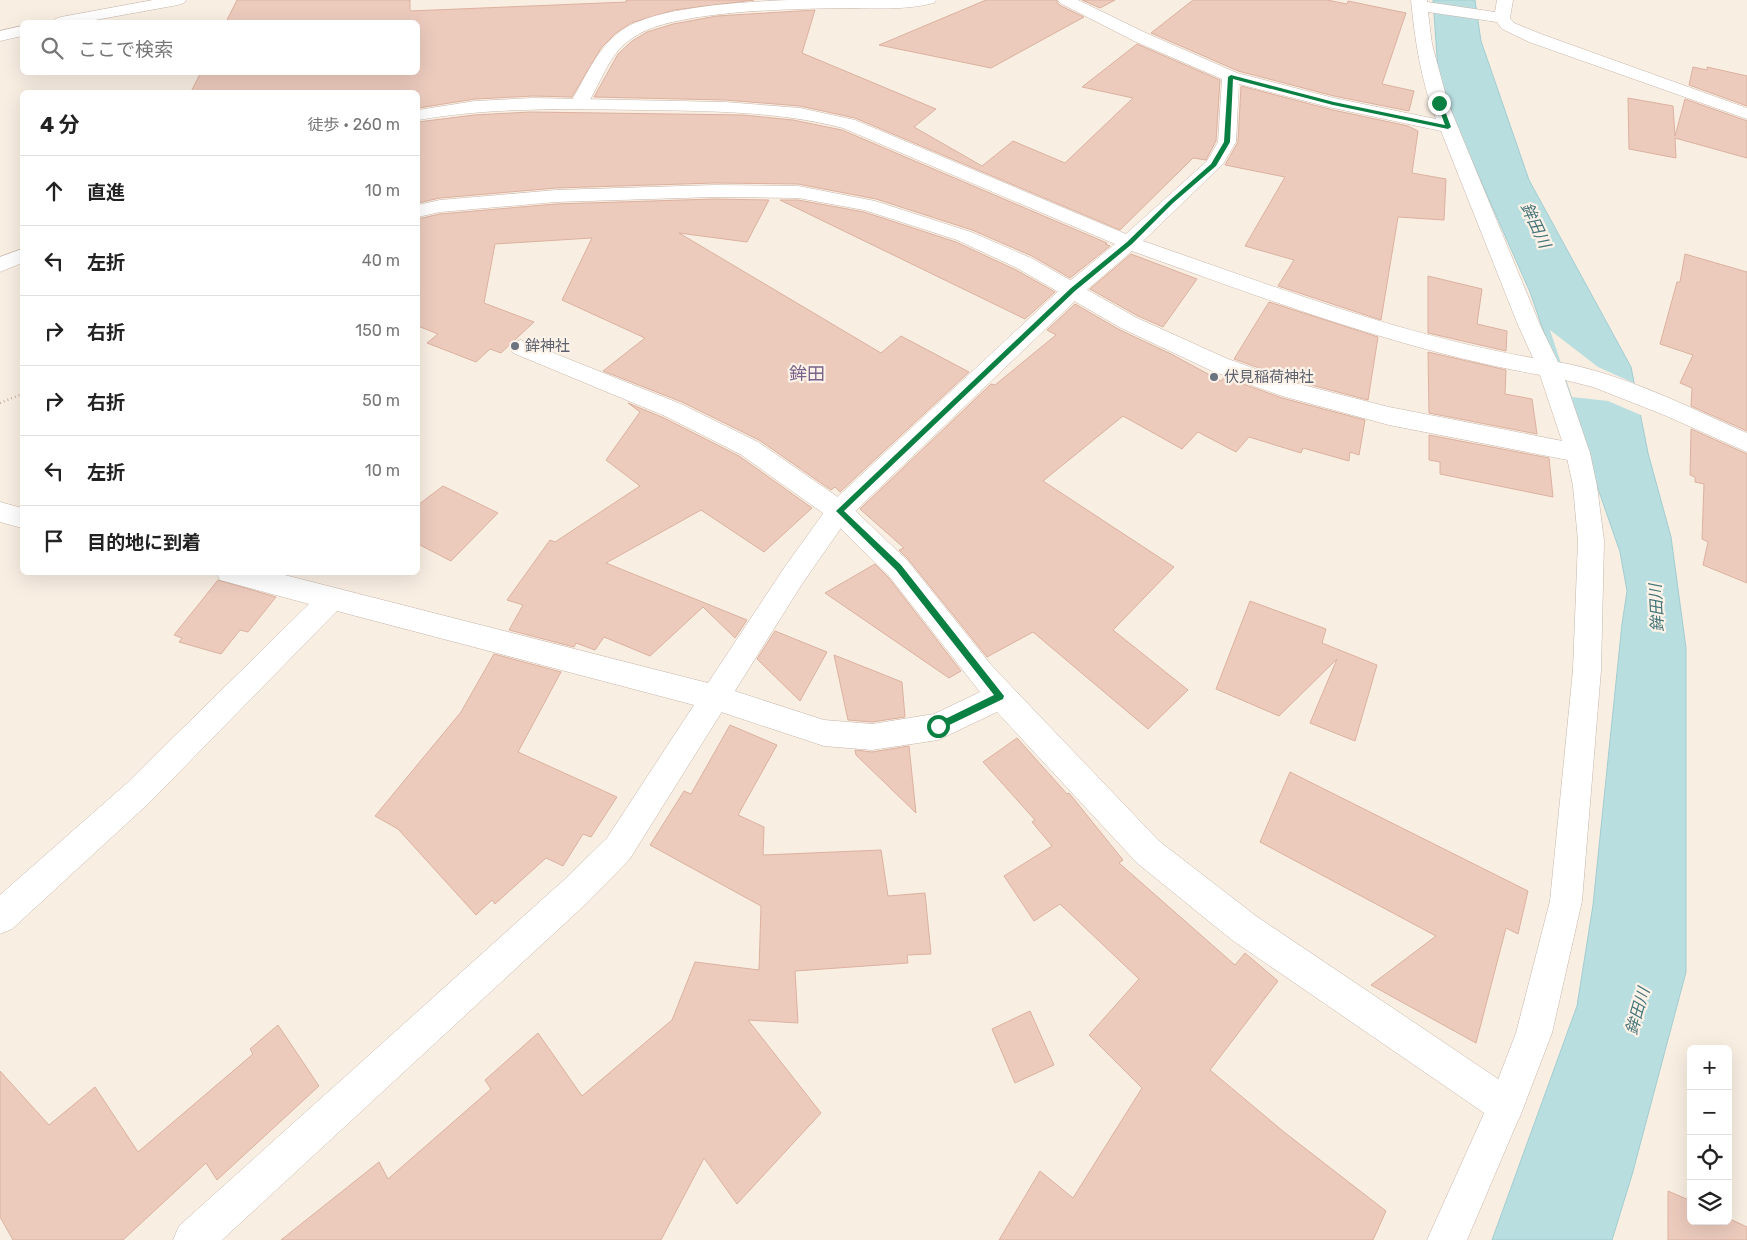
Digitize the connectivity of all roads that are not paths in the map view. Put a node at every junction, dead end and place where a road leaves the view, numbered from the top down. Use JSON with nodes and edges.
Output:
{"nodes":[{"id":1,"x":178,"y":0,"type":"edge"},
{"id":2,"x":928,"y":0,"type":"edge"},
{"id":3,"x":1066,"y":0,"type":"edge"},
{"id":4,"x":1505,"y":0,"type":"edge"},
{"id":5,"x":711,"y":4,"type":"edge"},
{"id":6,"x":1423,"y":4,"type":"edge"},
{"id":7,"x":1499,"y":18,"type":"junction"},
{"id":8,"x":72,"y":20,"type":"edge"},
{"id":9,"x":20,"y":31,"type":"edge"},
{"id":10,"x":0,"y":36,"type":"edge"},
{"id":11,"x":1231,"y":77,"type":"junction"},
{"id":12,"x":579,"y":104,"type":"junction"},
{"id":13,"x":1747,"y":114,"type":"edge"},
{"id":14,"x":420,"y":115,"type":"edge"},
{"id":15,"x":1448,"y":127,"type":"junction"},
{"id":16,"x":420,"y":211,"type":"edge"},
{"id":17,"x":1130,"y":243,"type":"junction"},
{"id":18,"x":20,"y":257,"type":"edge"},
{"id":19,"x":0,"y":264,"type":"edge"},
{"id":20,"x":1073,"y":290,"type":"junction"},
{"id":21,"x":521,"y":348,"type":"dead end"},
{"id":22,"x":1559,"y":371,"type":"junction"},
{"id":23,"x":1747,"y":443,"type":"edge"},
{"id":24,"x":1578,"y":453,"type":"junction"},
{"id":25,"x":839,"y":511,"type":"junction"},
{"id":26,"x":0,"y":512,"type":"edge"},
{"id":27,"x":20,"y":517,"type":"edge"},
{"id":28,"x":240,"y":575,"type":"edge"},
{"id":29,"x":332,"y":599,"type":"junction"},
{"id":30,"x":1000,"y":696,"type":"junction"},
{"id":31,"x":716,"y":698,"type":"junction"},
{"id":32,"x":0,"y":917,"type":"edge"},
{"id":33,"x":1506,"y":1106,"type":"junction"},
{"id":34,"x":194,"y":1240,"type":"edge"},
{"id":35,"x":1448,"y":1240,"type":"edge"}],
"edges":[{"from":1,"to":8,"type":"street"},
{"from":2,"to":5,"type":"street"},
{"from":3,"to":11,"type":"street"},
{"from":4,"to":7,"type":"street"},
{"from":5,"to":12,"type":"street"},
{"from":6,"to":7,"type":"street"},
{"from":6,"to":15,"type":"street"},
{"from":7,"to":13,"type":"street"},
{"from":9,"to":10,"type":"street"},
{"from":11,"to":15,"type":"street"},
{"from":11,"to":17,"type":"street"},
{"from":12,"to":14,"type":"street"},
{"from":12,"to":17,"type":"street"},
{"from":15,"to":22,"type":"street"},
{"from":16,"to":20,"type":"street"},
{"from":17,"to":20,"type":"street"},
{"from":17,"to":22,"type":"street"},
{"from":18,"to":19,"type":"street"},
{"from":20,"to":24,"type":"street"},
{"from":20,"to":25,"type":"street"},
{"from":21,"to":25,"type":"street"},
{"from":22,"to":23,"type":"street"},
{"from":22,"to":24,"type":"street"},
{"from":24,"to":33,"type":"street"},
{"from":25,"to":30,"type":"street"},
{"from":25,"to":31,"type":"street"},
{"from":26,"to":27,"type":"street"},
{"from":28,"to":29,"type":"street"},
{"from":29,"to":31,"type":"street"},
{"from":29,"to":32,"type":"street"},
{"from":30,"to":31,"type":"street"},
{"from":30,"to":33,"type":"street"},
{"from":31,"to":34,"type":"street"},
{"from":33,"to":35,"type":"street"}]}
